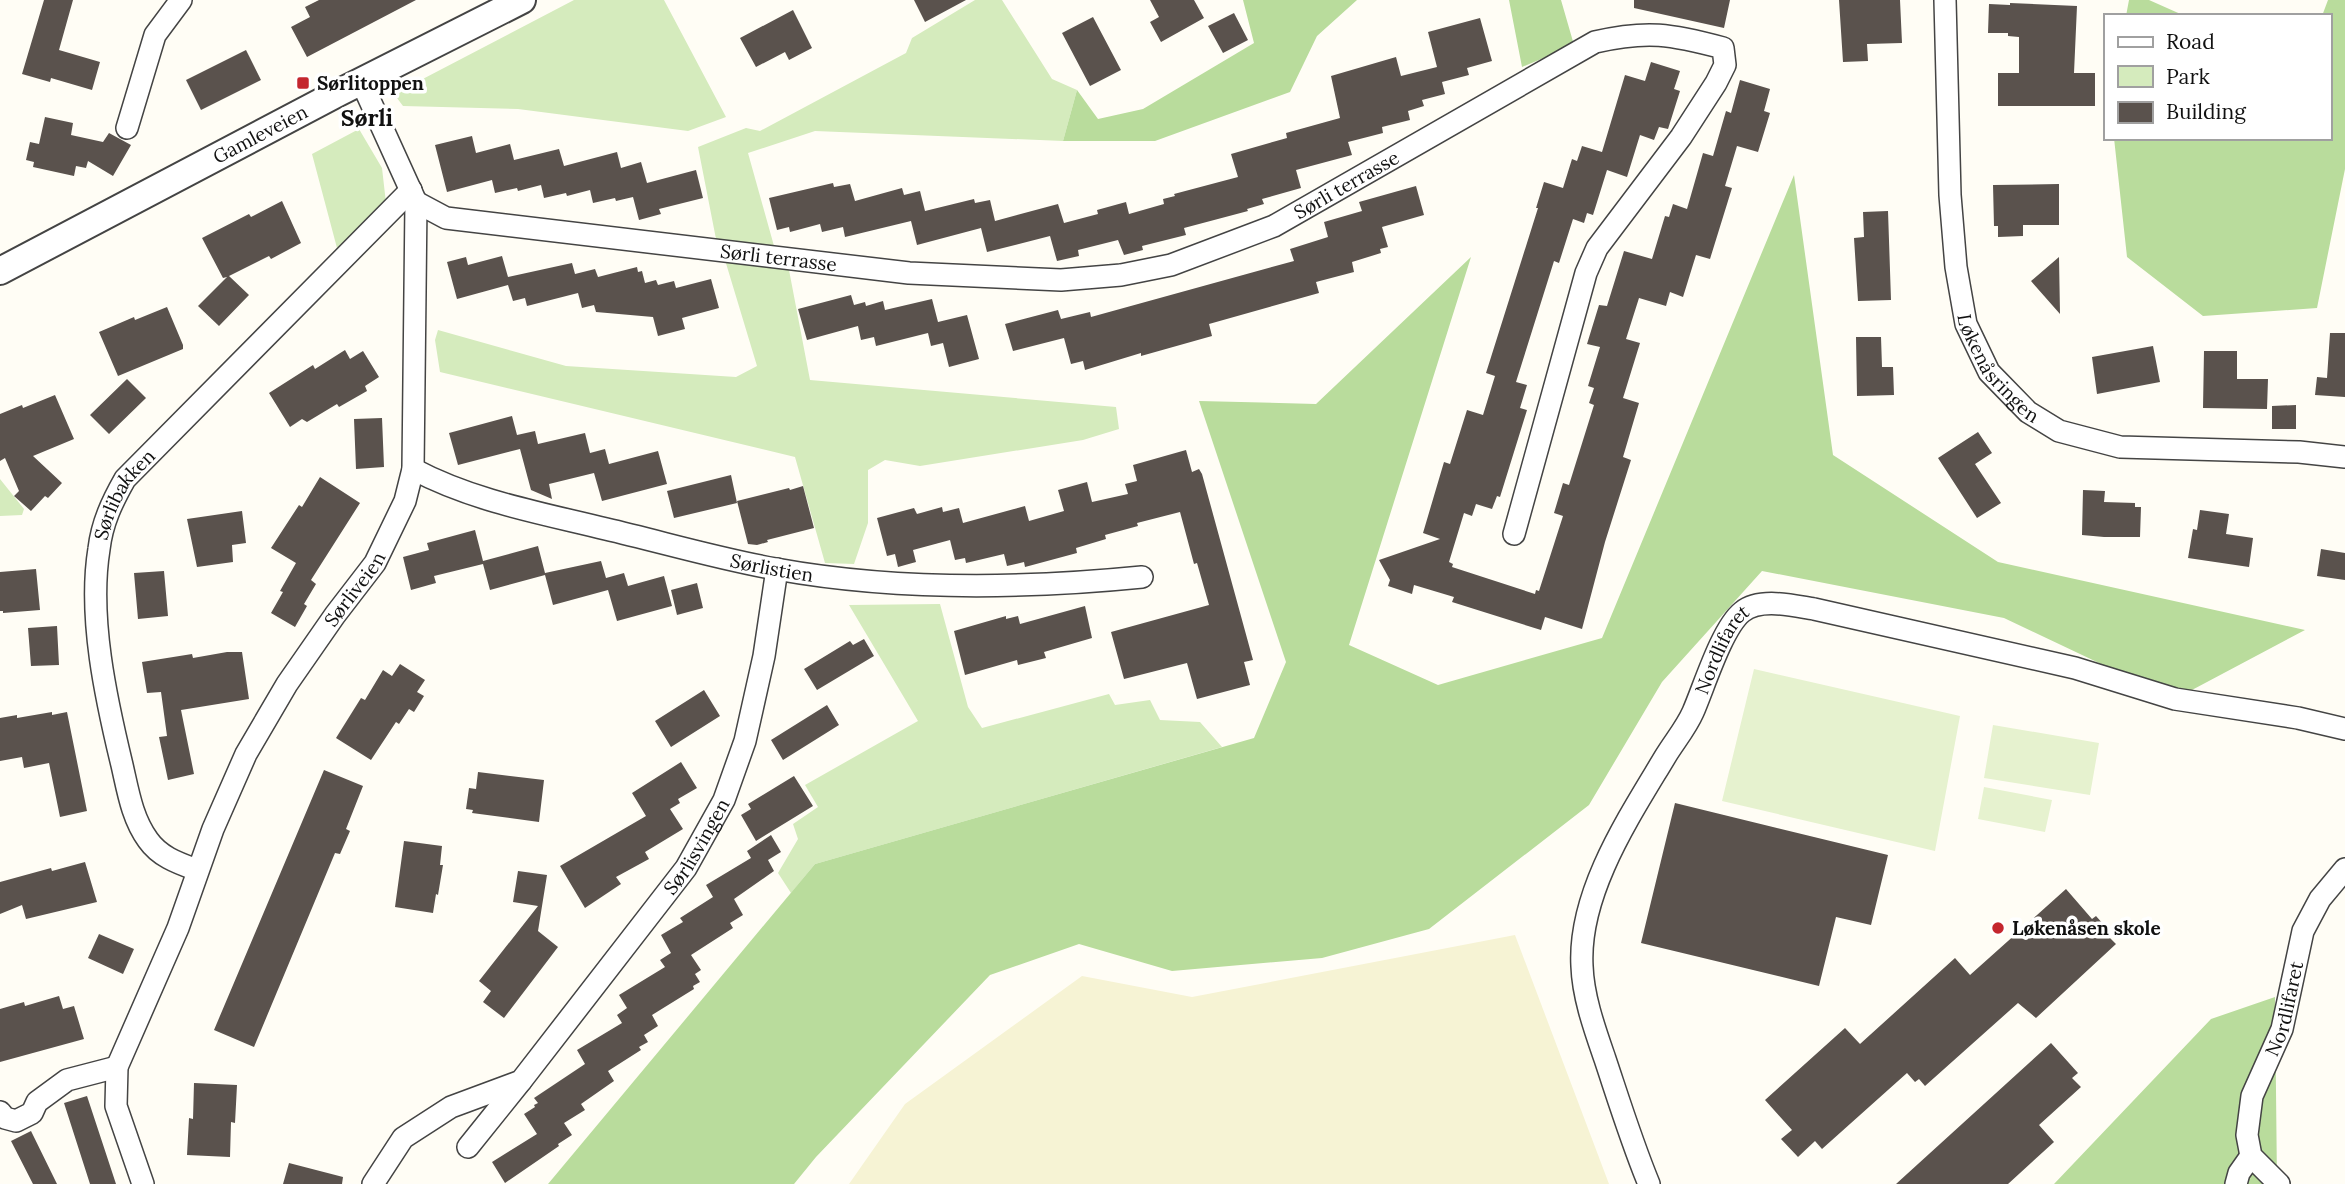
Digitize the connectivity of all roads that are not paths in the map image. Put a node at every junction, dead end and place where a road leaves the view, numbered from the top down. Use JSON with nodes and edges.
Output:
{"nodes":[{"id":1,"x":181,"y":0,"type":"edge"},
{"id":2,"x":522,"y":0,"type":"edge"},
{"id":3,"x":1945,"y":0,"type":"edge"},
{"id":4,"x":360,"y":81,"type":"junction"},
{"id":5,"x":127,"y":128,"type":"dead end"},
{"id":6,"x":414,"y":196,"type":"junction"},
{"id":7,"x":0,"y":271,"type":"edge"},
{"id":8,"x":2345,"y":457,"type":"edge"},
{"id":9,"x":413,"y":469,"type":"junction"},
{"id":10,"x":1514,"y":534,"type":"dead end"},
{"id":11,"x":777,"y":569,"type":"junction"},
{"id":12,"x":1142,"y":577,"type":"dead end"},
{"id":13,"x":2345,"y":729,"type":"edge"},
{"id":14,"x":2345,"y":869,"type":"edge"},
{"id":15,"x":197,"y":870,"type":"junction"},
{"id":16,"x":117,"y":1067,"type":"junction"},
{"id":17,"x":521,"y":1080,"type":"junction"},
{"id":18,"x":0,"y":1112,"type":"edge"},
{"id":19,"x":468,"y":1147,"type":"dead end"},
{"id":20,"x":2251,"y":1156,"type":"junction"},
{"id":21,"x":143,"y":1184,"type":"edge"},
{"id":22,"x":373,"y":1184,"type":"edge"},
{"id":23,"x":1649,"y":1184,"type":"edge"},
{"id":24,"x":2236,"y":1184,"type":"edge"},
{"id":25,"x":2279,"y":1184,"type":"edge"}],
"edges":[{"from":1,"to":5,"type":"street"},
{"from":2,"to":4,"type":"street","name":"Gamleveien"},
{"from":3,"to":8,"type":"street","name":"Løkenåsringen"},
{"from":4,"to":6,"type":"street","name":"Sørliveien"},
{"from":4,"to":7,"type":"street","name":"Gamleveien"},
{"from":6,"to":9,"type":"street","name":"Sørliveien"},
{"from":6,"to":10,"type":"street","name":"Sørli terrasse"},
{"from":6,"to":15,"type":"street","name":"Sørlibakken"},
{"from":9,"to":11,"type":"street","name":"Sørlistien"},
{"from":9,"to":15,"type":"street","name":"Sørliveien"},
{"from":11,"to":12,"type":"street","name":"Sørlistien"},
{"from":11,"to":17,"type":"street","name":"Sørlisvingen"},
{"from":13,"to":23,"type":"street","name":"Nordlifaret"},
{"from":14,"to":20,"type":"street","name":"Nordlifaret"},
{"from":15,"to":16,"type":"street","name":"Sørliveien"},
{"from":16,"to":18,"type":"street"},
{"from":16,"to":21,"type":"street","name":"Sørliveien"},
{"from":17,"to":19,"type":"street","name":"Sørlisvingen"},
{"from":17,"to":22,"type":"street"},
{"from":20,"to":24,"type":"street"},
{"from":20,"to":25,"type":"street"}]}
